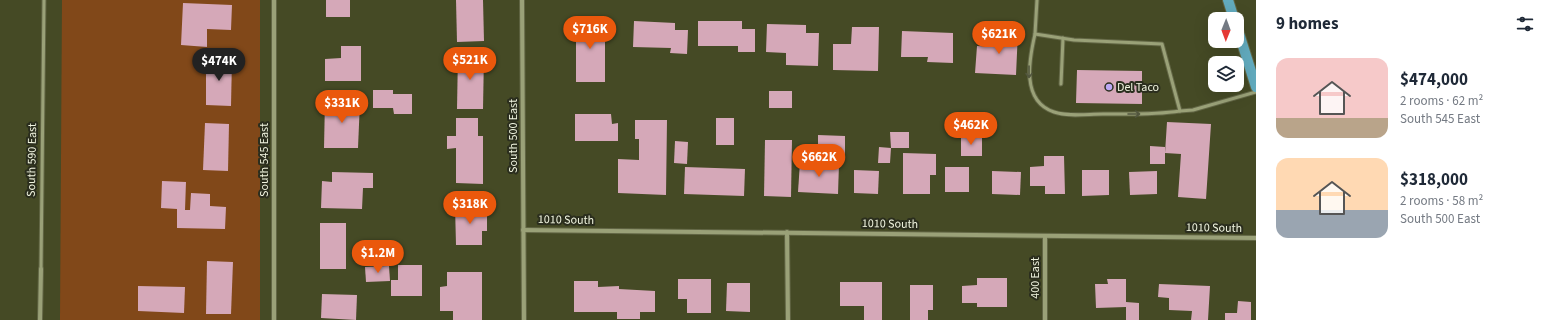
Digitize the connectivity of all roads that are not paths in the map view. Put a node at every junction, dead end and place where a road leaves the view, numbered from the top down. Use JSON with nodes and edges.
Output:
{"nodes":[{"id":1,"x":44,"y":0,"type":"edge"},
{"id":2,"x":274,"y":0,"type":"edge"},
{"id":3,"x":522,"y":0,"type":"edge"},
{"id":4,"x":1037,"y":0,"type":"edge"},
{"id":5,"x":1228,"y":0,"type":"edge"},
{"id":6,"x":1232,"y":12,"type":"edge"},
{"id":7,"x":1034,"y":34,"type":"junction"},
{"id":8,"x":1063,"y":38,"type":"junction"},
{"id":9,"x":1244,"y":46,"type":"edge"},
{"id":10,"x":1254,"y":74,"type":"edge"},
{"id":11,"x":1061,"y":84,"type":"dead end"},
{"id":12,"x":1256,"y":88,"type":"edge"},
{"id":13,"x":1256,"y":92,"type":"edge"},
{"id":14,"x":1180,"y":111,"type":"junction"},
{"id":15,"x":523,"y":230,"type":"junction"},
{"id":16,"x":787,"y":232,"type":"junction"},
{"id":17,"x":1045,"y":236,"type":"junction"},
{"id":18,"x":1256,"y":238,"type":"edge"},
{"id":19,"x":40,"y":269,"type":"joint"},
{"id":20,"x":40,"y":320,"type":"edge"},
{"id":21,"x":274,"y":320,"type":"edge"},
{"id":22,"x":524,"y":320,"type":"edge"},
{"id":23,"x":788,"y":320,"type":"edge"},
{"id":24,"x":1045,"y":320,"type":"edge"}],
"edges":[{"from":1,"to":19,"type":"lane","name":"South 590 East"},
{"from":2,"to":21,"type":"street","name":"South 545 East"},
{"from":3,"to":15,"type":"street","name":"South 500 East"},
{"from":4,"to":7,"type":"lane"},
{"from":5,"to":6,"type":"main road"},
{"from":7,"to":8,"type":"lane"},
{"from":7,"to":14,"type":"lane","one_way":true},
{"from":8,"to":11,"type":"lane"},
{"from":8,"to":14,"type":"lane"},
{"from":9,"to":10,"type":"main road"},
{"from":10,"to":12,"type":"main road"},
{"from":13,"to":14,"type":"lane"},
{"from":15,"to":16,"type":"street","name":"1010 South"},
{"from":15,"to":22,"type":"street","name":"South 500 East"},
{"from":16,"to":17,"type":"street","name":"1010 South"},
{"from":16,"to":23,"type":"street"},
{"from":17,"to":18,"type":"street","name":"1010 South"},
{"from":17,"to":24,"type":"street","name":"400 East"},
{"from":19,"to":20,"type":"street","name":"South 590 East"}]}
